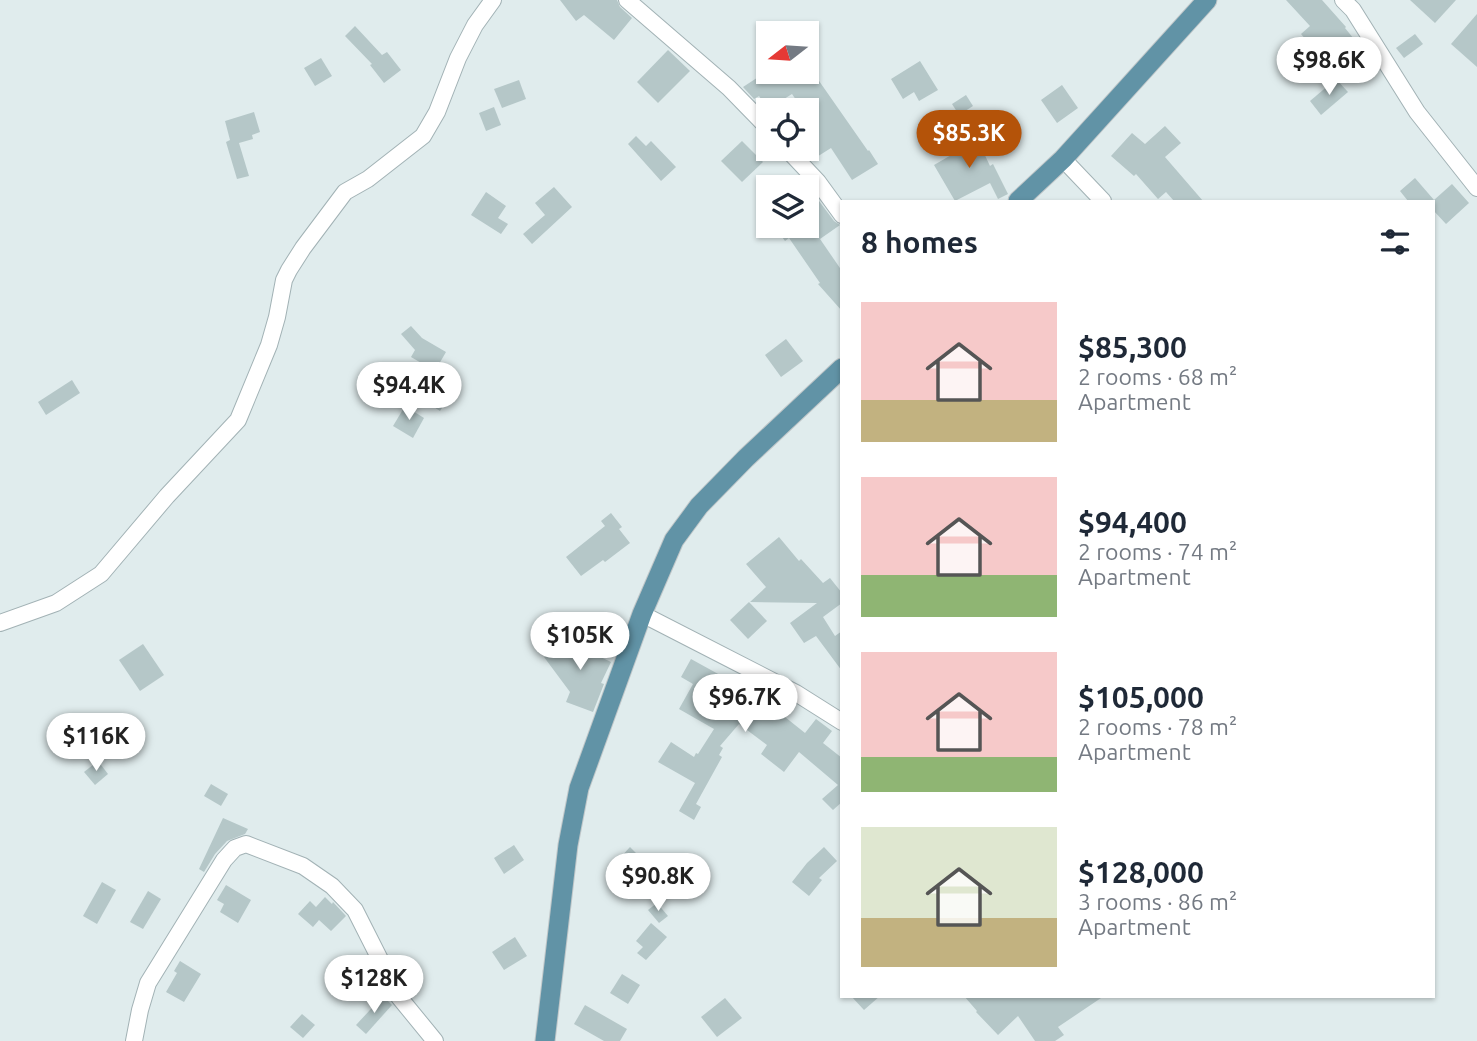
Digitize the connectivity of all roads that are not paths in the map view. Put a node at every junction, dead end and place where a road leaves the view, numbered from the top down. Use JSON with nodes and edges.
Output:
{"nodes":[{"id":1,"x":493,"y":0,"type":"edge"},
{"id":2,"x":627,"y":0,"type":"edge"},
{"id":3,"x":1207,"y":0,"type":"edge"},
{"id":4,"x":1343,"y":0,"type":"edge"},
{"id":5,"x":756,"y":116,"type":"edge"},
{"id":6,"x":1063,"y":159,"type":"junction"},
{"id":7,"x":798,"y":161,"type":"edge"},
{"id":8,"x":1477,"y":188,"type":"edge"},
{"id":9,"x":1019,"y":200,"type":"edge"},
{"id":10,"x":1102,"y":200,"type":"edge"},
{"id":11,"x":840,"y":212,"type":"edge"},
{"id":12,"x":840,"y":370,"type":"edge"},
{"id":13,"x":642,"y":614,"type":"junction"},
{"id":14,"x":0,"y":623,"type":"edge"},
{"id":15,"x":840,"y":721,"type":"edge"},
{"id":16,"x":134,"y":1041,"type":"edge"},
{"id":17,"x":435,"y":1041,"type":"edge"},
{"id":18,"x":545,"y":1041,"type":"edge"}],
"edges":[{"from":1,"to":14,"type":"street"},
{"from":2,"to":5,"type":"street"},
{"from":3,"to":6,"type":"main road"},
{"from":4,"to":8,"type":"street"},
{"from":6,"to":9,"type":"main road"},
{"from":6,"to":10,"type":"street"},
{"from":7,"to":11,"type":"street"},
{"from":12,"to":13,"type":"main road"},
{"from":13,"to":15,"type":"street"},
{"from":13,"to":18,"type":"main road"},
{"from":16,"to":17,"type":"street"}]}
